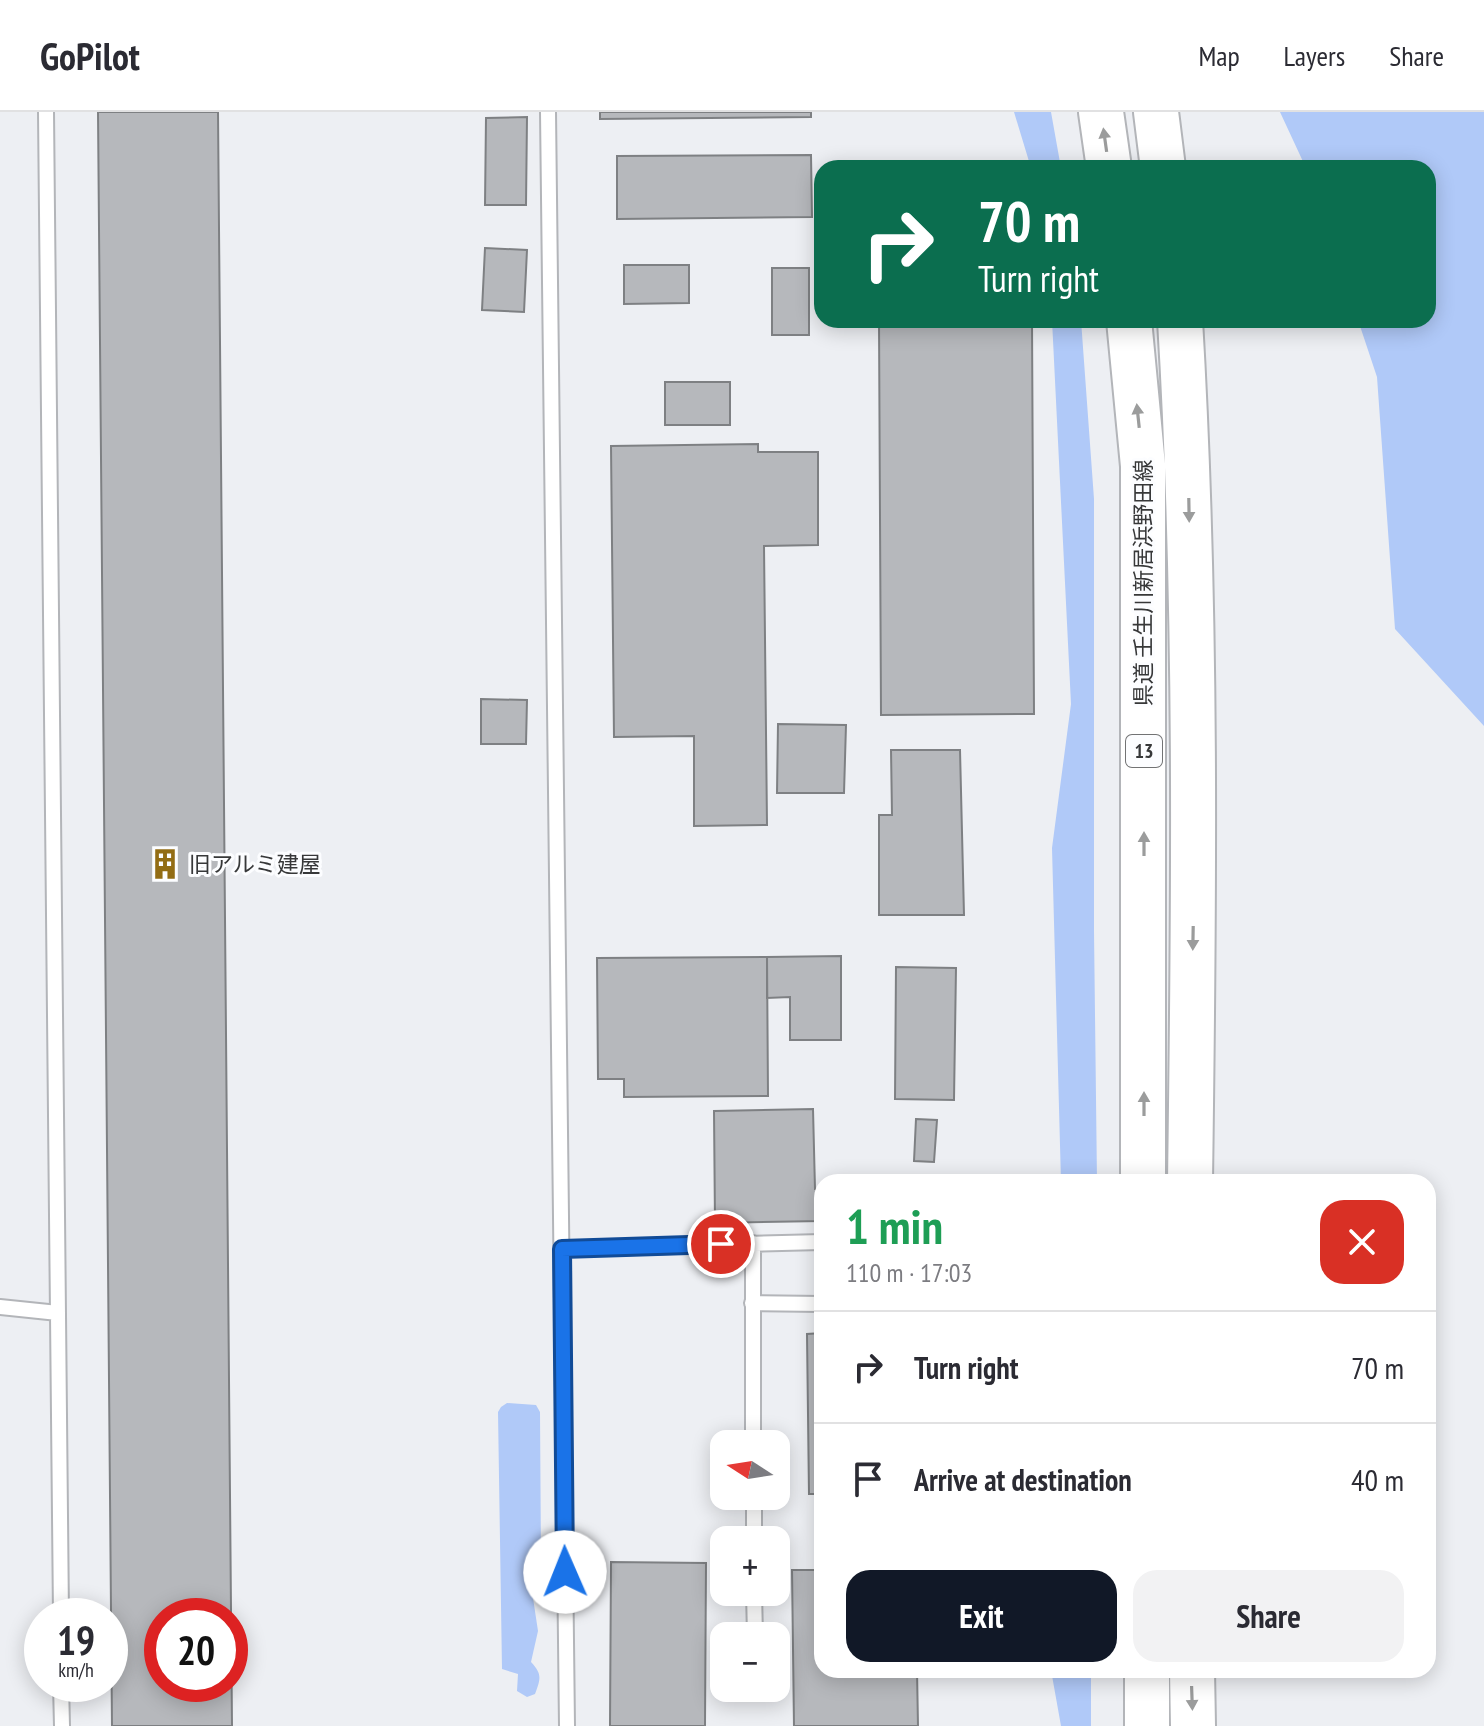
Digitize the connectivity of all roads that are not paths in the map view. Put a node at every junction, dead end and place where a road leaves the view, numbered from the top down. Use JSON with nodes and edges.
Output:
{"nodes":[{"id":1,"x":46,"y":112,"type":"edge"},
{"id":2,"x":548,"y":112,"type":"edge"},
{"id":3,"x":1101,"y":112,"type":"edge"},
{"id":4,"x":1156,"y":112,"type":"edge"},
{"id":5,"x":1108,"y":160,"type":"edge"},
{"id":6,"x":1162,"y":160,"type":"edge"},
{"id":7,"x":1130,"y":328,"type":"edge"},
{"id":8,"x":1180,"y":328,"type":"edge"},
{"id":9,"x":1143,"y":1174,"type":"edge"},
{"id":10,"x":1190,"y":1174,"type":"edge"},
{"id":11,"x":814,"y":1242,"type":"edge"},
{"id":12,"x":753,"y":1243,"type":"junction"},
{"id":13,"x":562,"y":1249,"type":"junction"},
{"id":14,"x":752,"y":1303,"type":"junction"},
{"id":15,"x":814,"y":1304,"type":"edge"},
{"id":16,"x":0,"y":1307,"type":"edge"},
{"id":17,"x":58,"y":1313,"type":"junction"},
{"id":18,"x":753,"y":1430,"type":"edge"},
{"id":19,"x":61,"y":1598,"type":"edge"},
{"id":20,"x":1147,"y":1678,"type":"edge"},
{"id":21,"x":1192,"y":1678,"type":"edge"},
{"id":22,"x":61,"y":1702,"type":"edge"},
{"id":23,"x":62,"y":1726,"type":"edge"},
{"id":24,"x":567,"y":1726,"type":"edge"},
{"id":25,"x":1147,"y":1726,"type":"edge"},
{"id":26,"x":1193,"y":1726,"type":"edge"}],
"edges":[{"from":1,"to":17,"type":"lane"},
{"from":2,"to":13,"type":"lane"},
{"from":5,"to":3,"type":"main road","one_way":true},
{"from":4,"to":6,"type":"main road"},
{"from":9,"to":7,"type":"main road","name":"県道 壬生川新居浜野田線","number":"13","one_way":true},
{"from":8,"to":10,"type":"main road","name":"県道 壬生川新居浜野田線","number":"13","one_way":true},
{"from":11,"to":12,"type":"lane"},
{"from":12,"to":13,"type":"lane"},
{"from":12,"to":14,"type":"lane"},
{"from":13,"to":24,"type":"lane"},
{"from":14,"to":15,"type":"lane"},
{"from":14,"to":18,"type":"lane"},
{"from":16,"to":17,"type":"lane"},
{"from":17,"to":19,"type":"lane"},
{"from":20,"to":25,"type":"main road"},
{"from":21,"to":26,"type":"main road","one_way":true},
{"from":22,"to":23,"type":"lane"}]}
